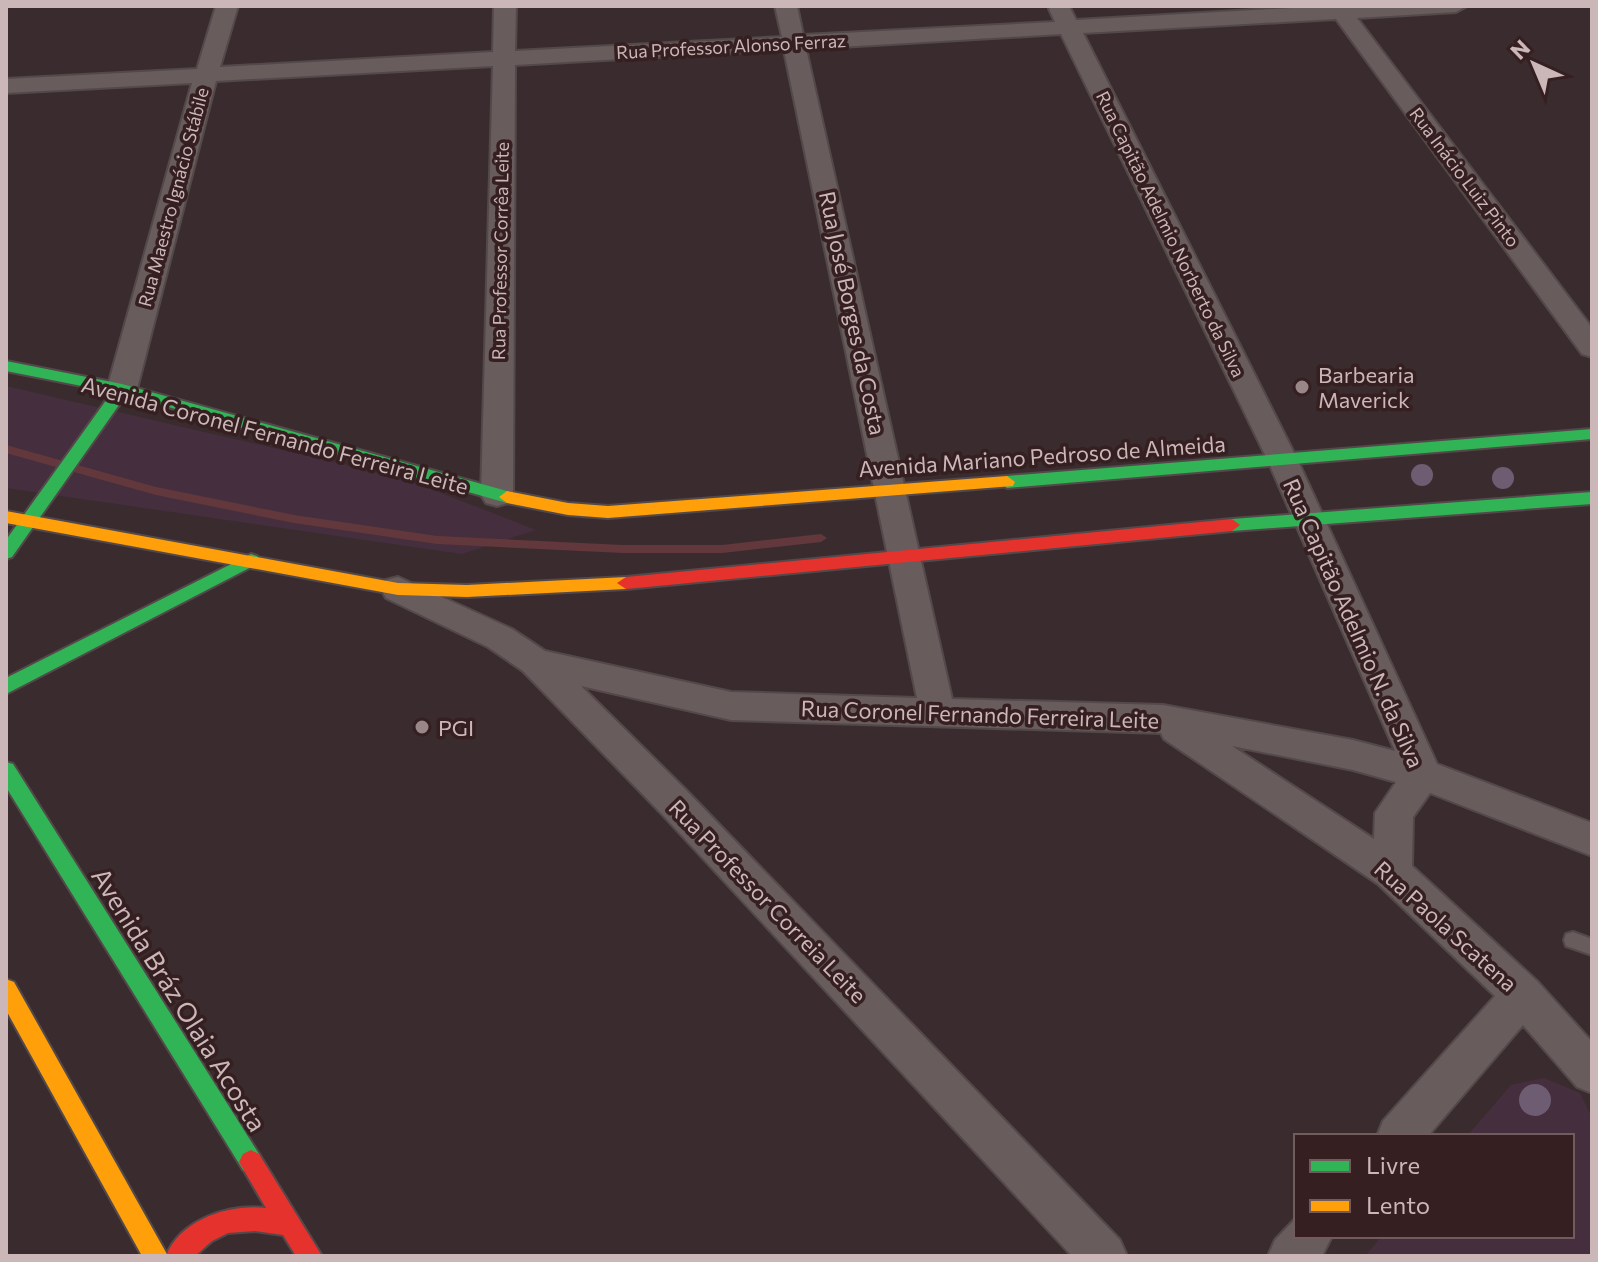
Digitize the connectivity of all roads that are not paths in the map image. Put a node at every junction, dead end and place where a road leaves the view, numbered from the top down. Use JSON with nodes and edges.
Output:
{"nodes":[{"id":1,"x":227,"y":6,"type":"edge"},
{"id":2,"x":505,"y":6,"type":"edge"},
{"id":3,"x":786,"y":6,"type":"edge"},
{"id":4,"x":1456,"y":6,"type":"edge"},
{"id":5,"x":1339,"y":9,"type":"edge"},
{"id":6,"x":1064,"y":16,"type":"edge"},
{"id":7,"x":794,"y":43,"type":"junction"},
{"id":8,"x":502,"y":58,"type":"junction"},
{"id":9,"x":206,"y":75,"type":"junction"},
{"id":10,"x":6,"y":86,"type":"edge"},
{"id":11,"x":1592,"y":348,"type":"edge"},
{"id":12,"x":6,"y":366,"type":"edge"},
{"id":13,"x":122,"y":389,"type":"junction"},
{"id":14,"x":1592,"y":434,"type":"edge"},
{"id":15,"x":1283,"y":461,"type":"junction"},
{"id":16,"x":891,"y":492,"type":"junction"},
{"id":17,"x":497,"y":495,"type":"junction"},
{"id":18,"x":1592,"y":498,"type":"edge"},
{"id":19,"x":6,"y":517,"type":"edge"},
{"id":20,"x":1308,"y":518,"type":"junction"},
{"id":21,"x":31,"y":521,"type":"junction"},
{"id":22,"x":6,"y":553,"type":"edge"},
{"id":23,"x":905,"y":558,"type":"junction"},
{"id":24,"x":251,"y":560,"type":"junction"},
{"id":25,"x":398,"y":589,"type":"junction"},
{"id":26,"x":535,"y":662,"type":"junction"},
{"id":27,"x":6,"y":687,"type":"edge"},
{"id":28,"x":936,"y":714,"type":"junction"},
{"id":29,"x":1163,"y":719,"type":"junction"},
{"id":30,"x":6,"y":770,"type":"edge"},
{"id":31,"x":1423,"y":774,"type":"junction"},
{"id":32,"x":1592,"y":840,"type":"edge"},
{"id":33,"x":1392,"y":872,"type":"junction"},
{"id":34,"x":1573,"y":940,"type":"dead end"},
{"id":35,"x":1592,"y":947,"type":"edge"},
{"id":36,"x":6,"y":989,"type":"edge"},
{"id":37,"x":1523,"y":995,"type":"junction"},
{"id":38,"x":1592,"y":1073,"type":"edge"},
{"id":39,"x":1401,"y":1134,"type":"edge"},
{"id":40,"x":289,"y":1224,"type":"junction"},
{"id":41,"x":1307,"y":1238,"type":"edge"},
{"id":42,"x":156,"y":1256,"type":"edge"},
{"id":43,"x":178,"y":1256,"type":"edge"},
{"id":44,"x":310,"y":1256,"type":"edge"},
{"id":45,"x":1104,"y":1256,"type":"edge"},
{"id":46,"x":1291,"y":1256,"type":"edge"}],
"edges":[{"from":1,"to":9,"type":"street","name":"Rua Maestro Ignácio Stábile"},
{"from":2,"to":8,"type":"street","name":"Rua Professor Corrêa Leite"},
{"from":3,"to":7,"type":"street","name":"Rua José Borges da Costa"},
{"from":4,"to":5,"type":"street","name":"Rua Professor Alonso Ferraz"},
{"from":5,"to":6,"type":"street","name":"Rua Professor Alonso Ferraz"},
{"from":5,"to":11,"type":"street","name":"Rua Inácio Luiz Pinto"},
{"from":6,"to":7,"type":"street","name":"Rua Professor Alonso Ferraz"},
{"from":6,"to":15,"type":"street","name":"Rua Capitão Adelmio Norberto da Silva"},
{"from":7,"to":8,"type":"street","name":"Rua Professor Alonso Ferraz"},
{"from":7,"to":16,"type":"street","name":"Rua José Borges da Costa"},
{"from":8,"to":9,"type":"street","name":"Rua Professor Alonso Ferraz"},
{"from":8,"to":17,"type":"street","name":"Rua Professor Corrêa Leite"},
{"from":9,"to":10,"type":"street","name":"Rua Professor Alonso Ferraz"},
{"from":9,"to":13,"type":"street","name":"Rua Maestro Ignácio Stábile"},
{"from":12,"to":13,"type":"street","name":"Avenida Coronel Fernando Ferreira Leite"},
{"from":13,"to":17,"type":"street","name":"Avenida Coronel Fernando Ferreira Leite"},
{"from":13,"to":21,"type":"street"},
{"from":14,"to":15,"type":"street","name":"Avenida Mariano Pedroso de Almeida"},
{"from":15,"to":16,"type":"street","name":"Avenida Mariano Pedroso de Almeida"},
{"from":15,"to":20,"type":"street","name":"Rua Capitão Adelmio N. da Silva"},
{"from":16,"to":17,"type":"street","name":"Avenida Mariano Pedroso de Almeida"},
{"from":16,"to":23,"type":"street","name":"Rua José Borges da Costa"},
{"from":18,"to":20,"type":"street"},
{"from":19,"to":21,"type":"street"},
{"from":20,"to":23,"type":"street"},
{"from":20,"to":31,"type":"street","name":"Rua Capitão Adelmio N. da Silva"},
{"from":21,"to":22,"type":"street"},
{"from":21,"to":24,"type":"street"},
{"from":23,"to":25,"type":"street"},
{"from":23,"to":28,"type":"street","name":"Rua José Borges da Costa"},
{"from":24,"to":25,"type":"street"},
{"from":24,"to":27,"type":"street"},
{"from":25,"to":26,"type":"street","name":"Rua Professor Correia Leite"},
{"from":26,"to":28,"type":"street","name":"Rua Coronel Fernando Ferreira Leite"},
{"from":26,"to":45,"type":"street","name":"Rua Professor Correia Leite"},
{"from":28,"to":29,"type":"street","name":"Rua Coronel Fernando Ferreira Leite"},
{"from":29,"to":31,"type":"street","name":"Rua Coronel Fernando Ferreira Leite"},
{"from":29,"to":33,"type":"street","name":"Rua Paola Scatena"},
{"from":30,"to":40,"type":"street","name":"Avenida Bráz Olaia Acosta"},
{"from":31,"to":32,"type":"street"},
{"from":31,"to":33,"type":"street","name":"Rua Capitão Adelmio N. da Silva"},
{"from":33,"to":37,"type":"street","name":"Rua Paola Scatena"},
{"from":34,"to":35,"type":"lane"},
{"from":36,"to":42,"type":"street"},
{"from":37,"to":38,"type":"street","name":"Rua Paola Scatena"},
{"from":37,"to":39,"type":"street"},
{"from":40,"to":43,"type":"street"},
{"from":40,"to":44,"type":"street","name":"Avenida Bráz Olaia Acosta"},
{"from":41,"to":46,"type":"street"}]}
